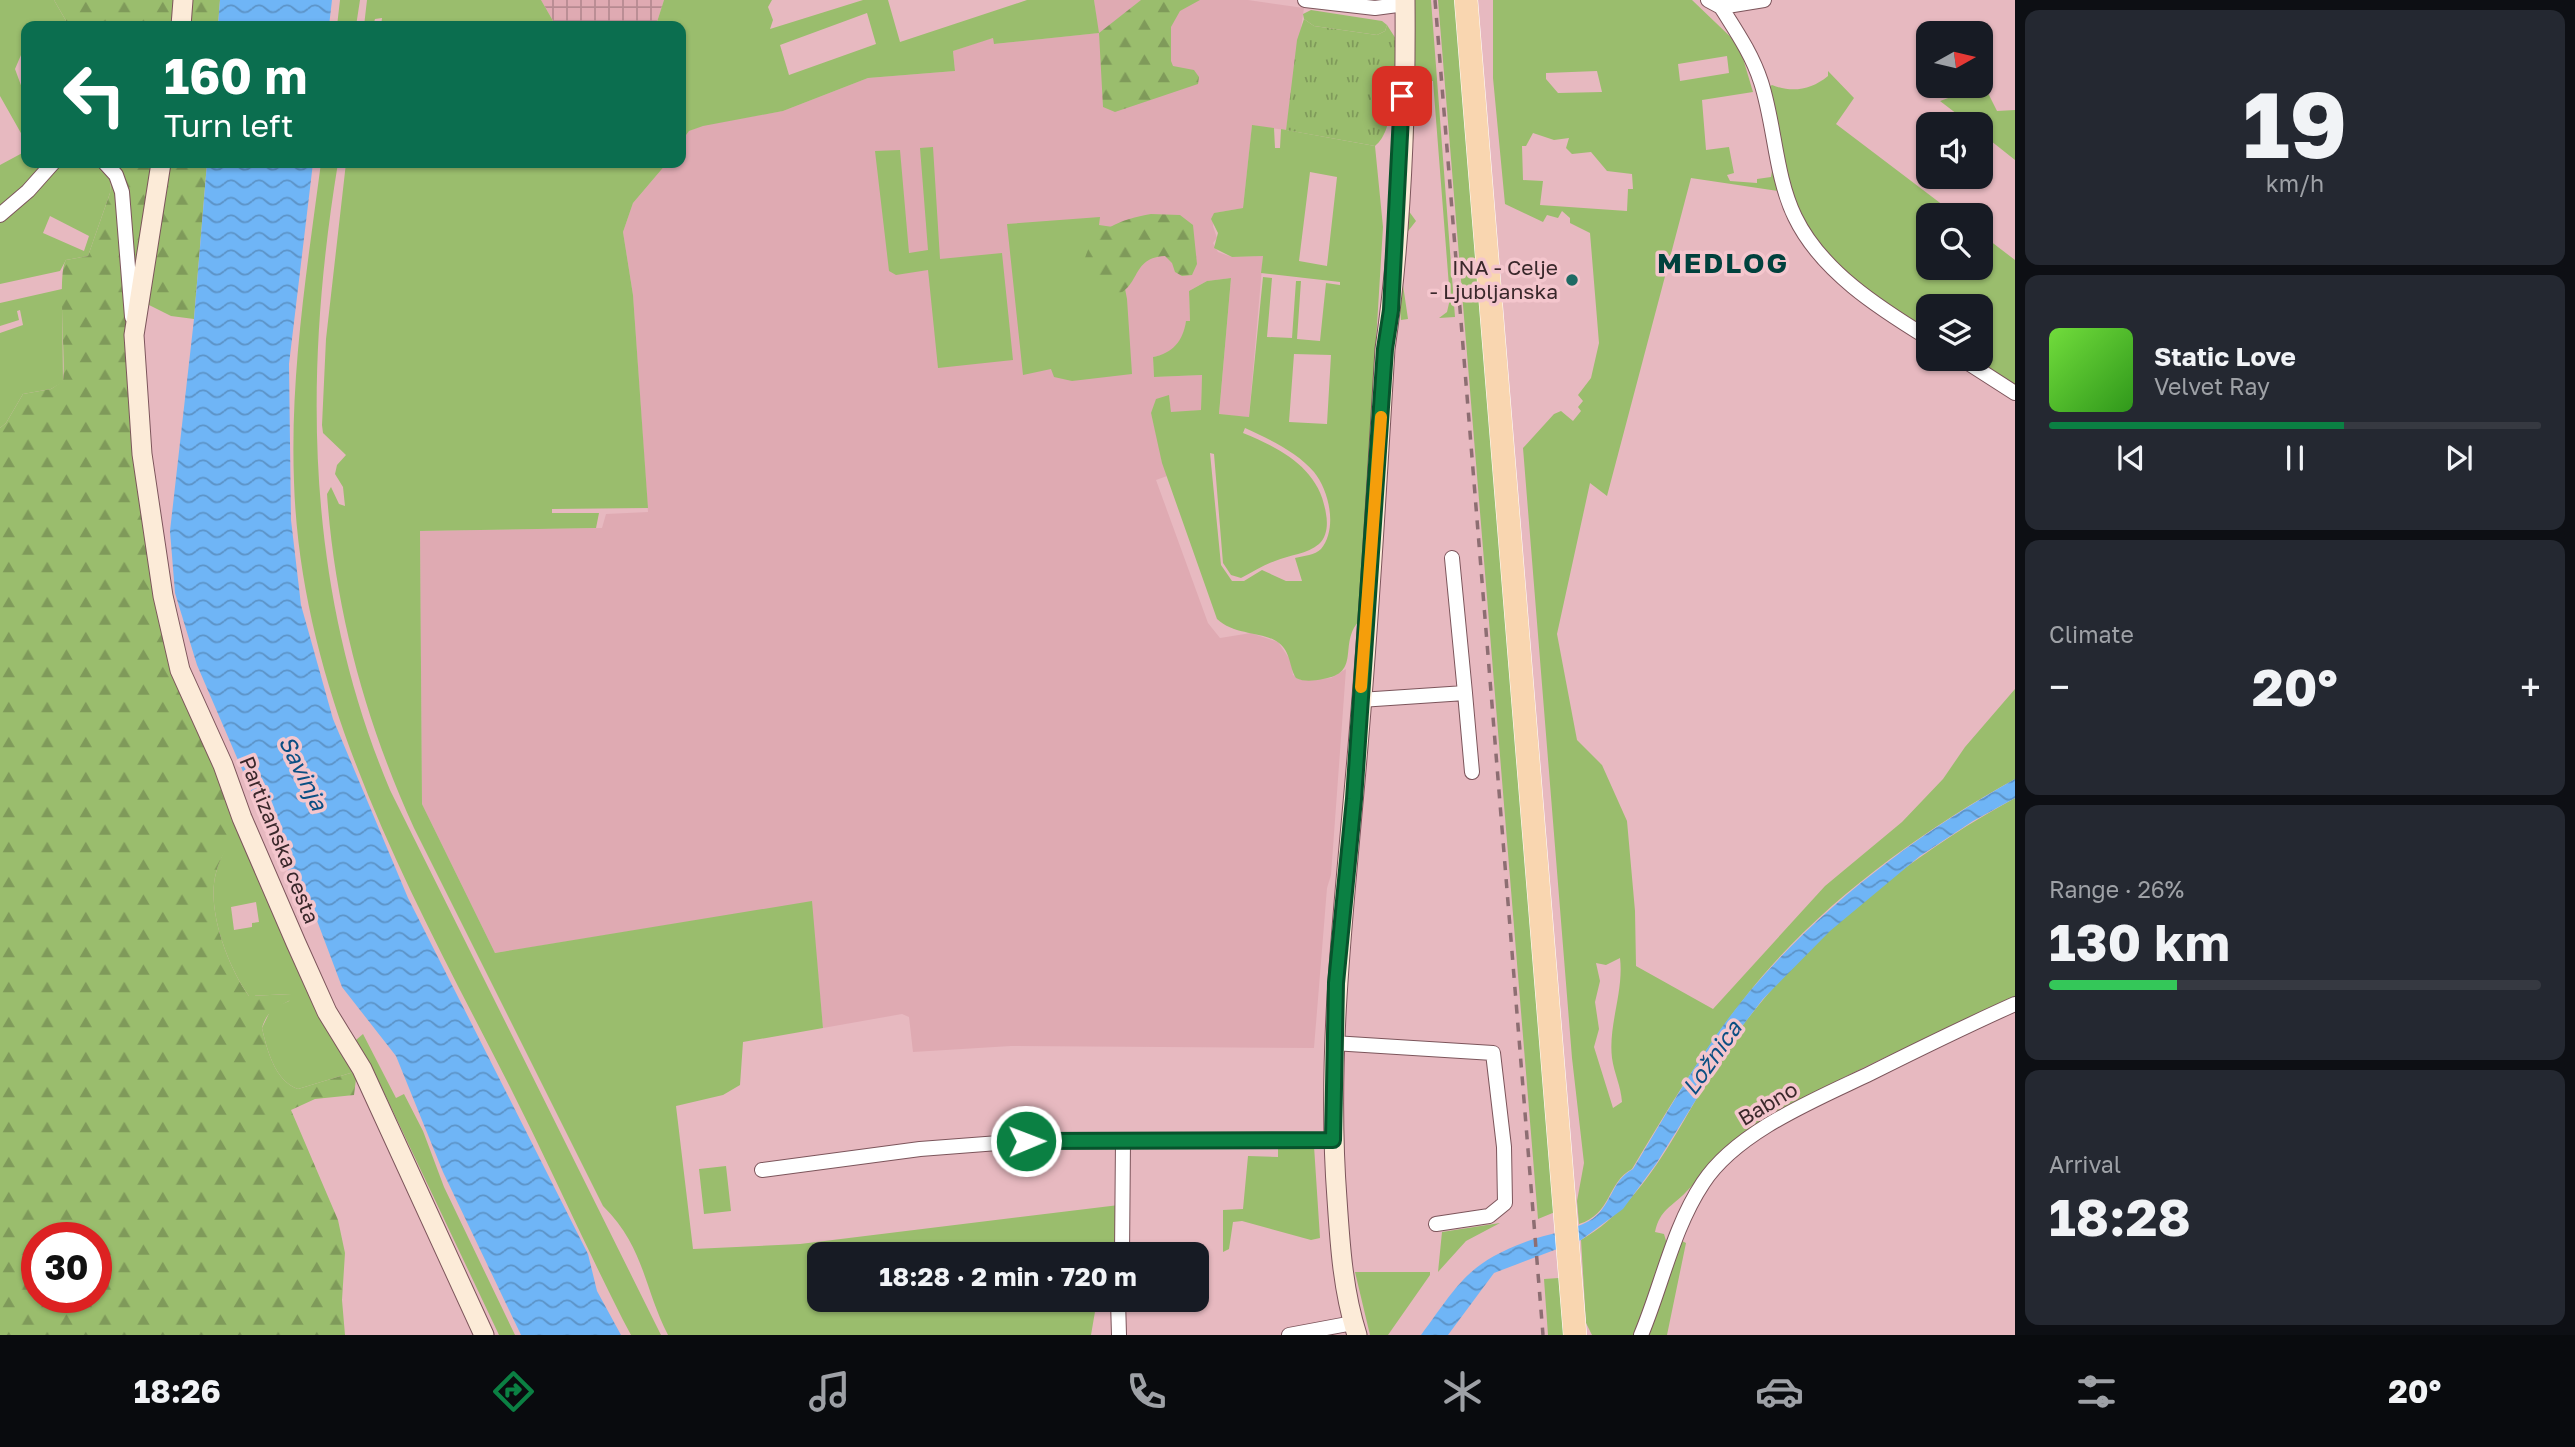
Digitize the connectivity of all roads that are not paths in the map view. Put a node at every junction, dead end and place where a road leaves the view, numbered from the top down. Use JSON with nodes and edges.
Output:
{"nodes":[{"id":1,"x":183,"y":0,"type":"edge"},
{"id":2,"x":1305,"y":0,"type":"edge"},
{"id":3,"x":1466,"y":0,"type":"edge"},
{"id":4,"x":1764,"y":0,"type":"edge"},
{"id":5,"x":1405,"y":2,"type":"edge"},
{"id":6,"x":1714,"y":3,"type":"edge"},
{"id":7,"x":181,"y":21,"type":"edge"},
{"id":8,"x":49,"y":168,"type":"edge"},
{"id":9,"x":110,"y":168,"type":"edge"},
{"id":10,"x":160,"y":168,"type":"edge"},
{"id":11,"x":0,"y":215,"type":"edge"},
{"id":12,"x":1916,"y":330,"type":"edge"},
{"id":13,"x":134,"y":332,"type":"junction"},
{"id":14,"x":1981,"y":371,"type":"edge"},
{"id":15,"x":2015,"y":393,"type":"edge"},
{"id":16,"x":1452,"y":558,"type":"dead end"},
{"id":17,"x":1465,"y":693,"type":"junction"},
{"id":18,"x":1360,"y":701,"type":"junction"},
{"id":19,"x":1472,"y":772,"type":"dead end"},
{"id":20,"x":2015,"y":1004,"type":"edge"},
{"id":21,"x":1333,"y":1043,"type":"junction"},
{"id":22,"x":1123,"y":1140,"type":"junction"},
{"id":23,"x":1333,"y":1140,"type":"junction"},
{"id":24,"x":762,"y":1170,"type":"dead end"},
{"id":25,"x":1436,"y":1224,"type":"dead end"},
{"id":26,"x":1122,"y":1242,"type":"edge"},
{"id":27,"x":1118,"y":1312,"type":"edge"},
{"id":28,"x":1355,"y":1329,"type":"edge"},
{"id":29,"x":484,"y":1335,"type":"edge"},
{"id":30,"x":1119,"y":1335,"type":"edge"},
{"id":31,"x":1289,"y":1335,"type":"edge"},
{"id":32,"x":1575,"y":1335,"type":"edge"},
{"id":33,"x":1641,"y":1335,"type":"edge"}],
"edges":[{"from":1,"to":7,"type":"street"},
{"from":2,"to":5,"type":"street"},
{"from":3,"to":32,"type":"main road"},
{"from":4,"to":6,"type":"street"},
{"from":5,"to":18,"type":"street"},
{"from":6,"to":12,"type":"street"},
{"from":8,"to":11,"type":"street"},
{"from":9,"to":13,"type":"street","name":"Partizanska cesta"},
{"from":10,"to":13,"type":"street","name":"Partizanska cesta"},
{"from":13,"to":29,"type":"street","name":"Partizanska cesta"},
{"from":14,"to":15,"type":"street"},
{"from":16,"to":17,"type":"street"},
{"from":17,"to":18,"type":"street"},
{"from":17,"to":19,"type":"street"},
{"from":18,"to":21,"type":"street"},
{"from":20,"to":33,"type":"street","name":"Babno"},
{"from":21,"to":23,"type":"street"},
{"from":21,"to":25,"type":"street"},
{"from":22,"to":23,"type":"street"},
{"from":22,"to":24,"type":"street"},
{"from":22,"to":26,"type":"street"},
{"from":23,"to":28,"type":"street"},
{"from":27,"to":30,"type":"street"},
{"from":28,"to":31,"type":"street"}]}
